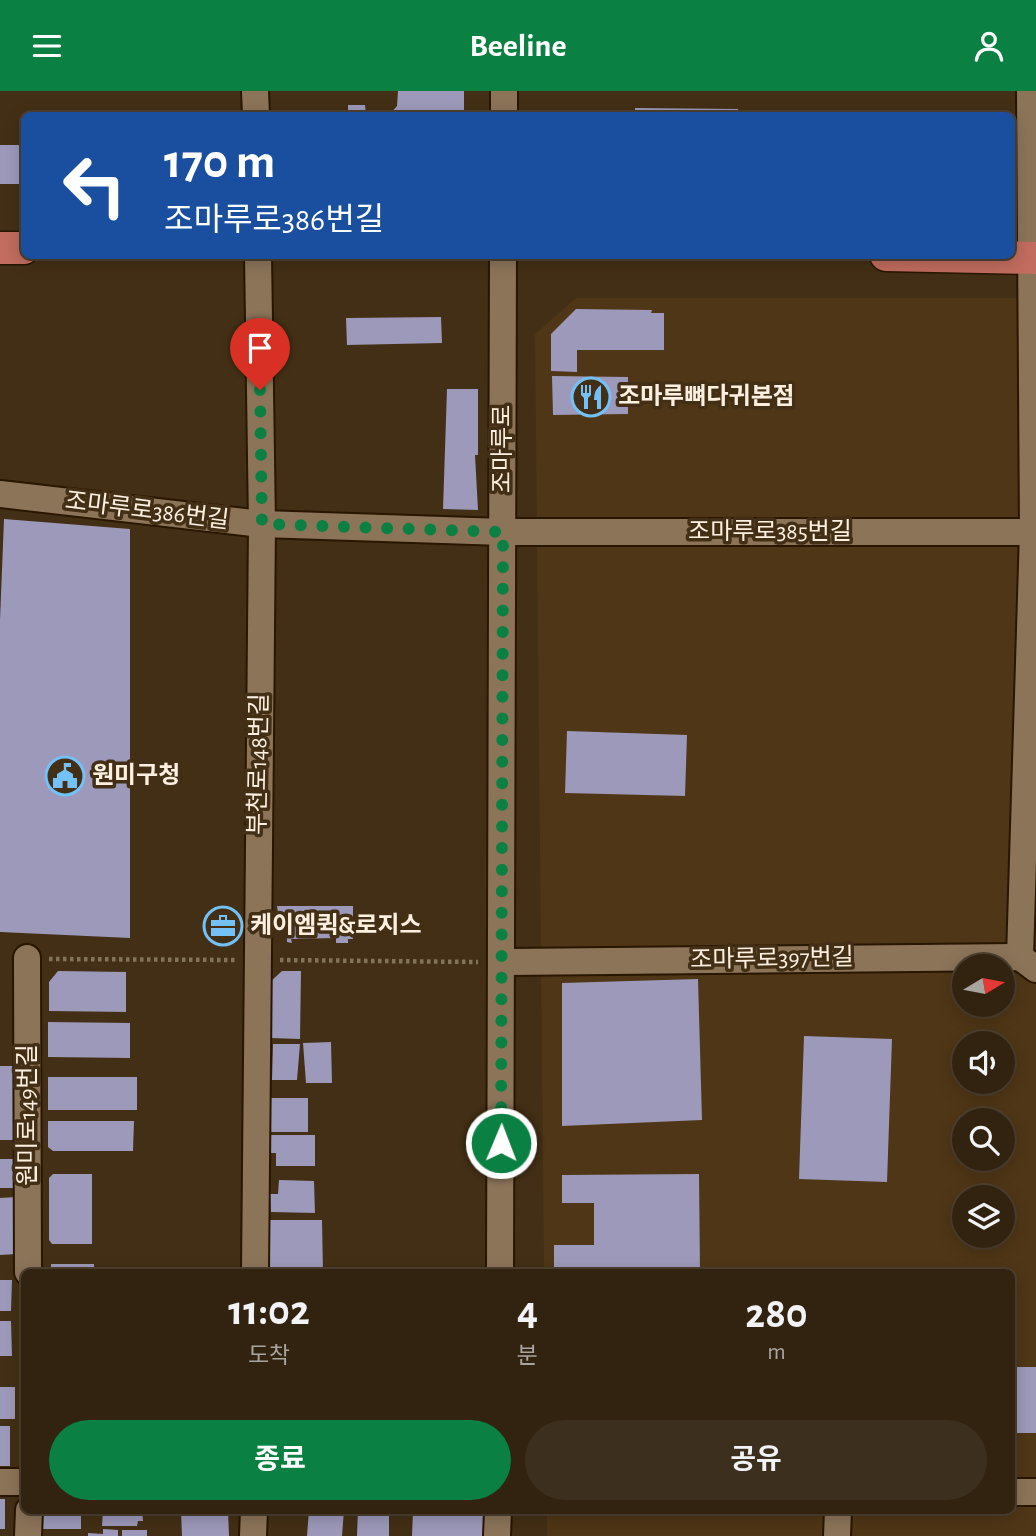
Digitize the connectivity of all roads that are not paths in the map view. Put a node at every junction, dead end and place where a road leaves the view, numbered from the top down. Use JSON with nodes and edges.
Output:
{"nodes":[{"id":1,"x":255,"y":91,"type":"edge"},
{"id":2,"x":504,"y":91,"type":"edge"},
{"id":3,"x":1030,"y":91,"type":"edge"},
{"id":4,"x":256,"y":112,"type":"edge"},
{"id":5,"x":504,"y":112,"type":"edge"},
{"id":6,"x":0,"y":249,"type":"edge"},
{"id":7,"x":21,"y":249,"type":"edge"},
{"id":8,"x":1015,"y":258,"type":"edge"},
{"id":9,"x":1033,"y":258,"type":"edge"},
{"id":10,"x":258,"y":259,"type":"edge"},
{"id":11,"x":503,"y":259,"type":"edge"},
{"id":12,"x":0,"y":494,"type":"edge"},
{"id":13,"x":262,"y":524,"type":"junction"},
{"id":14,"x":503,"y":532,"type":"junction"},
{"id":15,"x":1034,"y":533,"type":"edge"},
{"id":16,"x":27,"y":958,"type":"dead end"},
{"id":17,"x":503,"y":962,"type":"junction"},
{"id":18,"x":1028,"y":963,"type":"edge"},
{"id":19,"x":28,"y":1269,"type":"edge"},
{"id":20,"x":255,"y":1269,"type":"edge"},
{"id":21,"x":500,"y":1269,"type":"edge"},
{"id":22,"x":0,"y":1482,"type":"edge"},
{"id":23,"x":21,"y":1482,"type":"edge"},
{"id":24,"x":1015,"y":1492,"type":"edge"},
{"id":25,"x":1036,"y":1492,"type":"edge"},
{"id":26,"x":29,"y":1514,"type":"edge"},
{"id":27,"x":254,"y":1514,"type":"edge"},
{"id":28,"x":498,"y":1514,"type":"edge"},
{"id":29,"x":838,"y":1514,"type":"edge"},
{"id":30,"x":28,"y":1536,"type":"edge"},
{"id":31,"x":253,"y":1536,"type":"edge"},
{"id":32,"x":497,"y":1536,"type":"edge"},
{"id":33,"x":837,"y":1536,"type":"edge"}],
"edges":[{"from":1,"to":4,"type":"street"},
{"from":2,"to":5,"type":"street"},
{"from":3,"to":9,"type":"street"},
{"from":6,"to":7,"type":"main road"},
{"from":8,"to":9,"type":"main road"},
{"from":9,"to":15,"type":"street"},
{"from":10,"to":13,"type":"street","name":"부천로148번길"},
{"from":11,"to":14,"type":"street","name":"조마루로"},
{"from":12,"to":13,"type":"street","name":"조마루로386번길"},
{"from":13,"to":14,"type":"street","name":"조마루로386번길"},
{"from":13,"to":20,"type":"street","name":"부천로148번길"},
{"from":14,"to":15,"type":"street","name":"조마루로385번길"},
{"from":14,"to":17,"type":"street","name":"조마루로"},
{"from":15,"to":18,"type":"street"},
{"from":16,"to":19,"type":"street","name":"원미로149번길"},
{"from":17,"to":18,"type":"street","name":"조마루로397번길"},
{"from":17,"to":21,"type":"street","name":"조마루로"},
{"from":22,"to":23,"type":"street"},
{"from":24,"to":25,"type":"street"},
{"from":26,"to":30,"type":"street"},
{"from":27,"to":31,"type":"street"},
{"from":28,"to":32,"type":"street"},
{"from":29,"to":33,"type":"street"}]}
